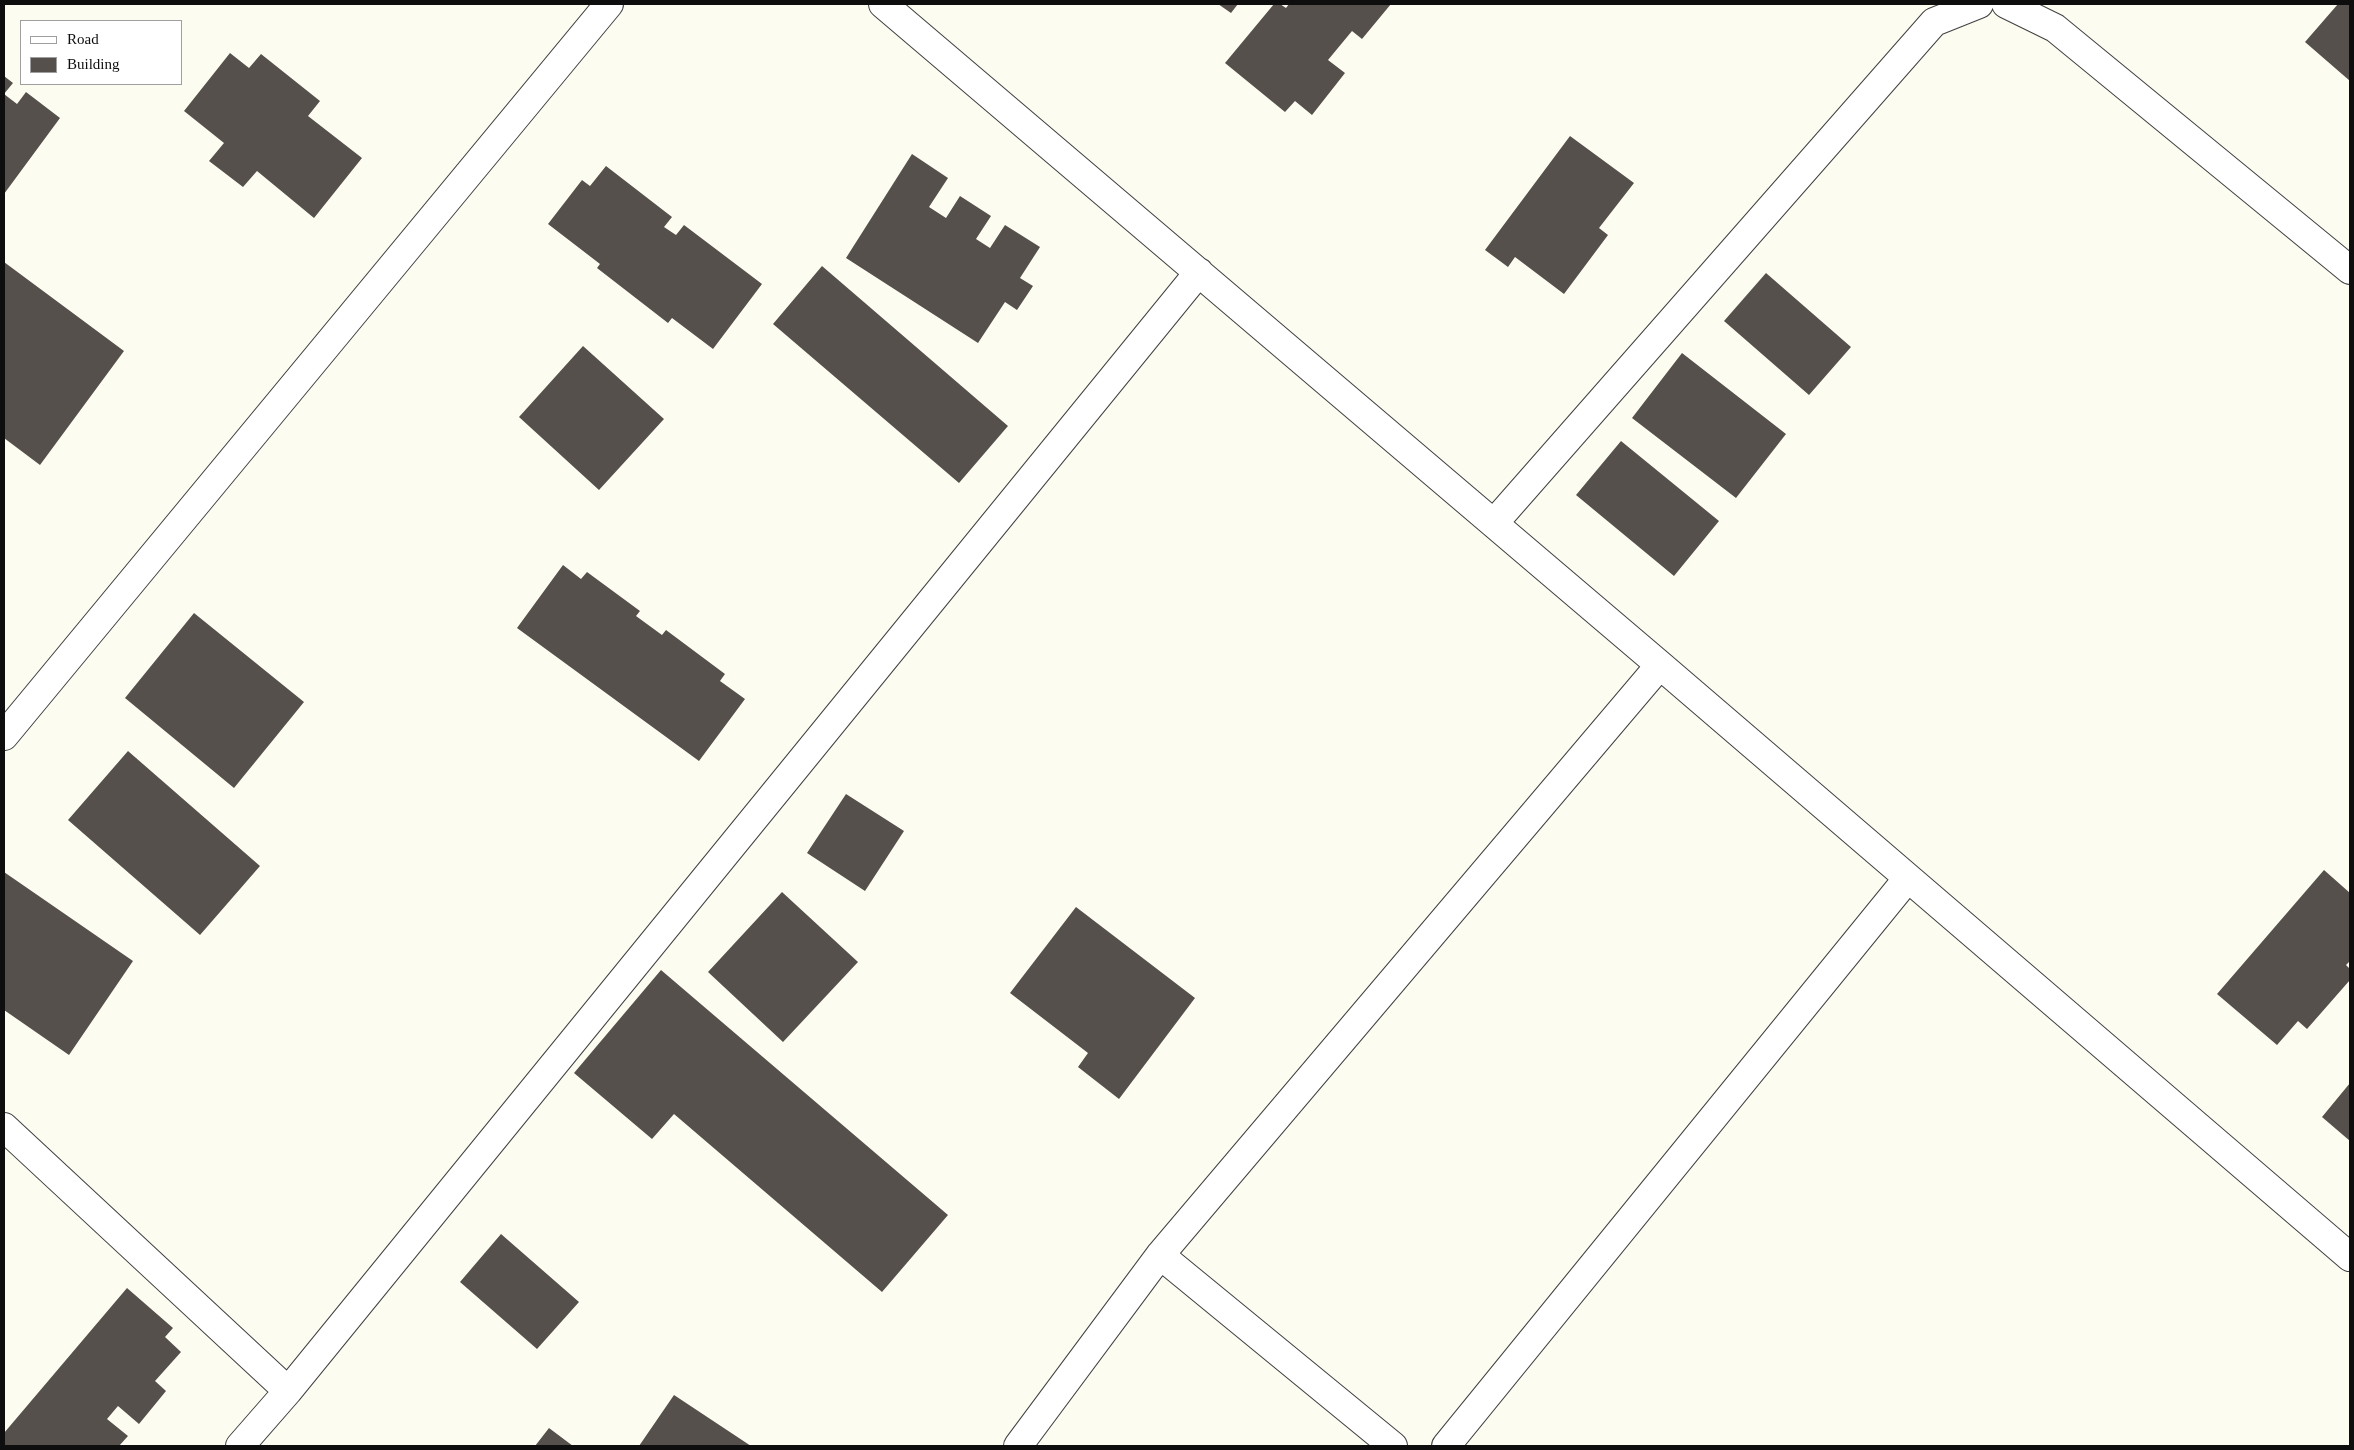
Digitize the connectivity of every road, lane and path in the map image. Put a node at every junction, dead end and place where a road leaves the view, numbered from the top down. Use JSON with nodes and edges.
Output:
{"nodes":[{"id":1,"x":609,"y":4,"type":"edge"},
{"id":2,"x":883,"y":4,"type":"edge"},
{"id":3,"x":1979,"y":4,"type":"edge"},
{"id":4,"x":2006,"y":4,"type":"edge"},
{"id":5,"x":2350,"y":270,"type":"edge"},
{"id":6,"x":1199,"y":272,"type":"junction"},
{"id":7,"x":1494,"y":524,"type":"junction"},
{"id":8,"x":1660,"y":665,"type":"junction"},
{"id":9,"x":4,"y":736,"type":"edge"},
{"id":10,"x":1908,"y":878,"type":"junction"},
{"id":11,"x":4,"y":1127,"type":"edge"},
{"id":12,"x":1160,"y":1256,"type":"junction"},
{"id":13,"x":2350,"y":1257,"type":"edge"},
{"id":14,"x":288,"y":1391,"type":"junction"},
{"id":15,"x":240,"y":1446,"type":"edge"},
{"id":16,"x":1018,"y":1446,"type":"edge"},
{"id":17,"x":1393,"y":1446,"type":"edge"},
{"id":18,"x":1446,"y":1446,"type":"edge"}],
"edges":[{"from":1,"to":9,"type":"street"},
{"from":2,"to":6,"type":"street"},
{"from":3,"to":7,"type":"street"},
{"from":4,"to":5,"type":"street"},
{"from":6,"to":7,"type":"street"},
{"from":6,"to":14,"type":"street"},
{"from":7,"to":8,"type":"street"},
{"from":8,"to":10,"type":"street"},
{"from":8,"to":12,"type":"street"},
{"from":10,"to":13,"type":"street"},
{"from":10,"to":18,"type":"street"},
{"from":11,"to":14,"type":"street"},
{"from":12,"to":16,"type":"street"},
{"from":12,"to":17,"type":"street"},
{"from":14,"to":15,"type":"street"}]}
